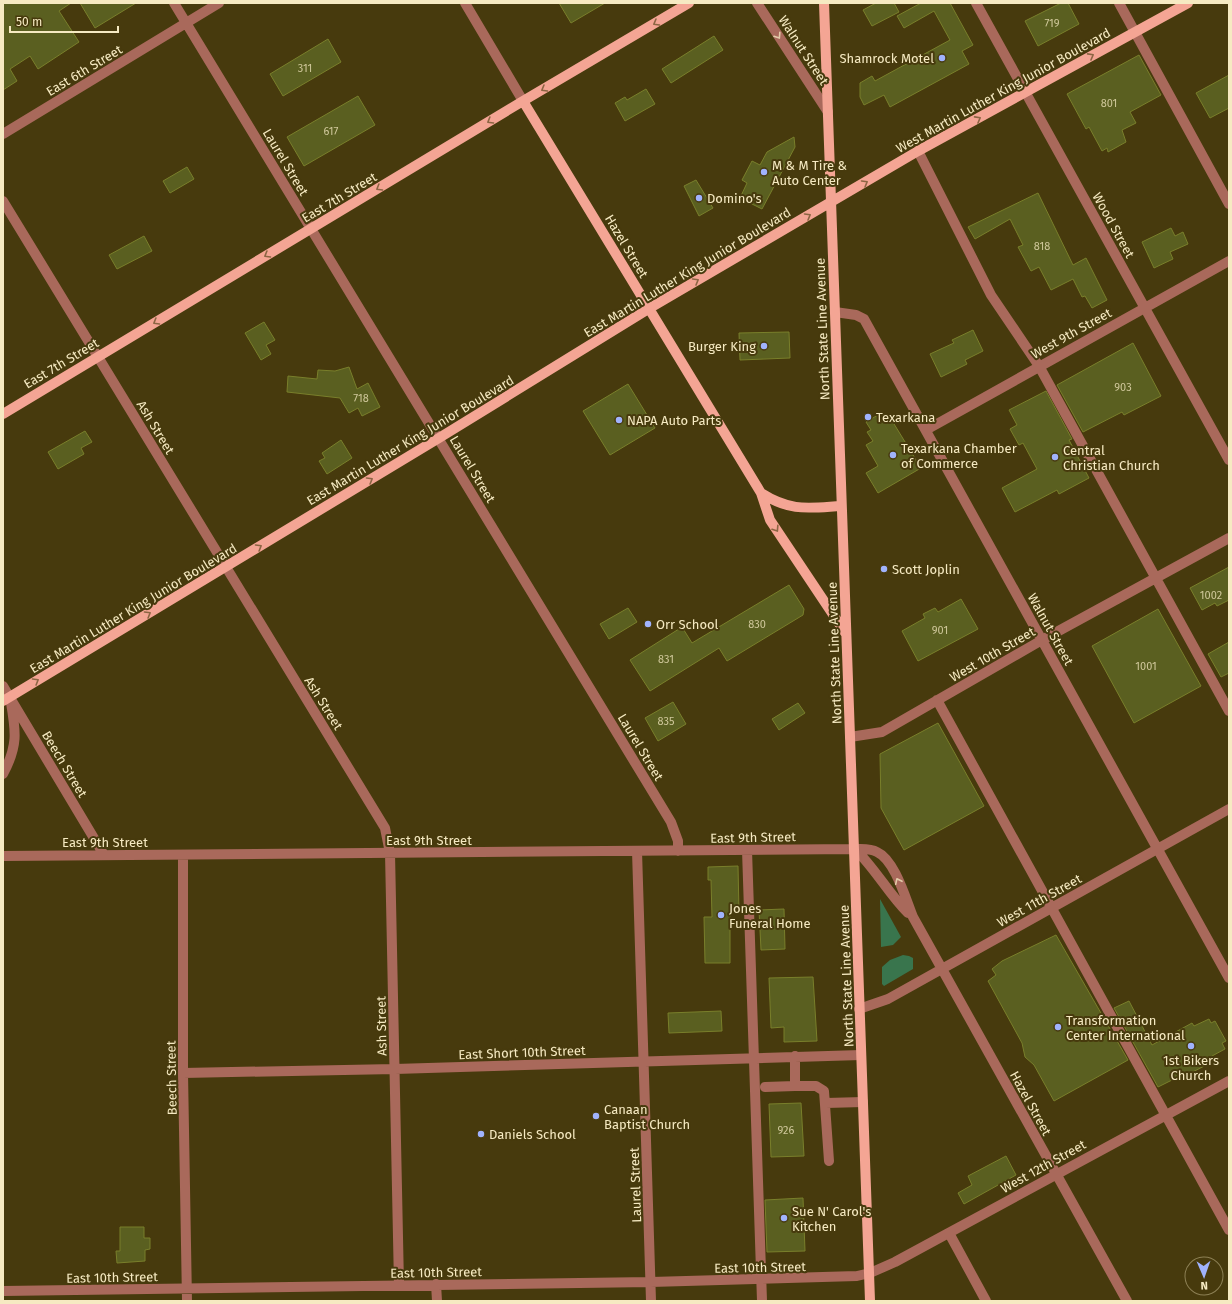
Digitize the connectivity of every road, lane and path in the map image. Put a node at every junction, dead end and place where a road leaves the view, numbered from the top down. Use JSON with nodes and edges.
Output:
{"nodes":[{"id":1,"x":174,"y":3,"type":"edge"},
{"id":2,"x":219,"y":3,"type":"edge"},
{"id":3,"x":464,"y":3,"type":"edge"},
{"id":4,"x":689,"y":3,"type":"edge"},
{"id":5,"x":757,"y":3,"type":"edge"},
{"id":6,"x":824,"y":3,"type":"edge"},
{"id":7,"x":976,"y":3,"type":"edge"},
{"id":8,"x":1119,"y":3,"type":"edge"},
{"id":9,"x":1188,"y":3,"type":"edge"},
{"id":10,"x":186,"y":23,"type":"junction"},
{"id":11,"x":1134,"y":32,"type":"junction"},
{"id":12,"x":1025,"y":93,"type":"junction"},
{"id":13,"x":523,"y":101,"type":"junction"},
{"id":14,"x":828,"y":112,"type":"junction"},
{"id":15,"x":3,"y":134,"type":"edge"},
{"id":16,"x":918,"y":152,"type":"junction"},
{"id":17,"x":3,"y":201,"type":"edge"},
{"id":18,"x":831,"y":202,"type":"junction"},
{"id":19,"x":1229,"y":204,"type":"edge"},
{"id":20,"x":311,"y":229,"type":"junction"},
{"id":21,"x":1229,"y":261,"type":"edge"},
{"id":22,"x":1145,"y":307,"type":"junction"},
{"id":23,"x":650,"y":308,"type":"junction"},
{"id":24,"x":835,"y":312,"type":"junction"},
{"id":25,"x":98,"y":356,"type":"junction"},
{"id":26,"x":1039,"y":366,"type":"junction"},
{"id":27,"x":3,"y":414,"type":"edge"},
{"id":28,"x":926,"y":430,"type":"junction"},
{"id":29,"x":439,"y":438,"type":"junction"},
{"id":30,"x":1229,"y":460,"type":"edge"},
{"id":31,"x":762,"y":493,"type":"junction"},
{"id":32,"x":841,"y":506,"type":"junction"},
{"id":33,"x":1229,"y":538,"type":"edge"},
{"id":34,"x":225,"y":567,"type":"junction"},
{"id":35,"x":1155,"y":579,"type":"junction"},
{"id":36,"x":846,"y":634,"type":"junction"},
{"id":37,"x":1042,"y":640,"type":"junction"},
{"id":38,"x":3,"y":686,"type":"edge"},
{"id":39,"x":6,"y":699,"type":"edge"},
{"id":40,"x":937,"y":700,"type":"junction"},
{"id":41,"x":1229,"y":711,"type":"edge"},
{"id":42,"x":850,"y":737,"type":"junction"},
{"id":43,"x":3,"y":774,"type":"edge"},
{"id":44,"x":1229,"y":809,"type":"edge"},
{"id":45,"x":855,"y":849,"type":"junction"},
{"id":46,"x":1157,"y":849,"type":"junction"},
{"id":47,"x":748,"y":850,"type":"junction"},
{"id":48,"x":637,"y":851,"type":"junction"},
{"id":49,"x":678,"y":851,"type":"junction"},
{"id":50,"x":390,"y":853,"type":"junction"},
{"id":51,"x":104,"y":855,"type":"junction"},
{"id":52,"x":183,"y":855,"type":"junction"},
{"id":53,"x":3,"y":856,"type":"edge"},
{"id":54,"x":1052,"y":907,"type":"junction"},
{"id":55,"x":913,"y":917,"type":"junction"},
{"id":56,"x":942,"y":968,"type":"junction"},
{"id":57,"x":1229,"y":978,"type":"edge"},
{"id":58,"x":859,"y":1009,"type":"junction"},
{"id":59,"x":861,"y":1055,"type":"junction"},
{"id":60,"x":795,"y":1056,"type":"junction"},
{"id":61,"x":754,"y":1058,"type":"junction"},
{"id":62,"x":644,"y":1060,"type":"junction"},
{"id":63,"x":395,"y":1069,"type":"junction"},
{"id":64,"x":183,"y":1073,"type":"junction"},
{"id":65,"x":1229,"y":1080,"type":"edge"},
{"id":66,"x":795,"y":1086,"type":"junction"},
{"id":67,"x":765,"y":1087,"type":"dead end"},
{"id":68,"x":863,"y":1102,"type":"junction"},
{"id":69,"x":826,"y":1103,"type":"junction"},
{"id":70,"x":1166,"y":1115,"type":"junction"},
{"id":71,"x":829,"y":1161,"type":"dead end"},
{"id":72,"x":1055,"y":1175,"type":"junction"},
{"id":73,"x":1229,"y":1230,"type":"edge"},
{"id":74,"x":949,"y":1233,"type":"junction"},
{"id":75,"x":870,"y":1274,"type":"junction"},
{"id":76,"x":761,"y":1280,"type":"junction"},
{"id":77,"x":651,"y":1282,"type":"junction"},
{"id":78,"x":436,"y":1284,"type":"junction"},
{"id":79,"x":399,"y":1285,"type":"junction"},
{"id":80,"x":187,"y":1289,"type":"junction"},
{"id":81,"x":3,"y":1291,"type":"edge"},
{"id":82,"x":187,"y":1301,"type":"edge"},
{"id":83,"x":437,"y":1301,"type":"edge"},
{"id":84,"x":652,"y":1301,"type":"edge"},
{"id":85,"x":762,"y":1301,"type":"edge"},
{"id":86,"x":870,"y":1301,"type":"edge"},
{"id":87,"x":986,"y":1301,"type":"edge"},
{"id":88,"x":1127,"y":1301,"type":"edge"}],
"edges":[{"from":1,"to":10,"type":"street","name":"Laurel Street"},
{"from":2,"to":10,"type":"street","name":"East 6th Street"},
{"from":3,"to":13,"type":"street","name":"Hazel Street"},
{"from":4,"to":13,"type":"main road","name":"East 7th Street","one_way":true},
{"from":5,"to":14,"type":"street","name":"Walnut Street","one_way":true},
{"from":6,"to":14,"type":"main road","name":"North State Line Avenue"},
{"from":7,"to":12,"type":"street","name":"Wood Street"},
{"from":8,"to":11,"type":"street"},
{"from":9,"to":11,"type":"main road","name":"West Martin Luther King Junior Boulevard"},
{"from":10,"to":15,"type":"street","name":"East 6th Street"},
{"from":10,"to":20,"type":"street","name":"Laurel Street"},
{"from":12,"to":11,"type":"main road","name":"West Martin Luther King Junior Boulevard","one_way":true},
{"from":11,"to":19,"type":"street"},
{"from":16,"to":12,"type":"main road","name":"West Martin Luther King Junior Boulevard","one_way":true},
{"from":12,"to":22,"type":"street","name":"Wood Street"},
{"from":13,"to":20,"type":"main road","name":"East 7th Street","one_way":true},
{"from":13,"to":23,"type":"main road","name":"Hazel Street"},
{"from":14,"to":18,"type":"main road","name":"North State Line Avenue"},
{"from":18,"to":16,"type":"main road","name":"West Martin Luther King Junior Boulevard","one_way":true},
{"from":16,"to":26,"type":"street"},
{"from":17,"to":25,"type":"street","name":"Ash Street"},
{"from":23,"to":18,"type":"main road","name":"East Martin Luther King Junior Boulevard","one_way":true},
{"from":18,"to":24,"type":"main road","name":"North State Line Avenue"},
{"from":20,"to":25,"type":"main road","name":"East 7th Street","one_way":true},
{"from":20,"to":29,"type":"street","name":"Laurel Street"},
{"from":21,"to":22,"type":"street","name":"West 9th Street"},
{"from":22,"to":26,"type":"street","name":"West 9th Street"},
{"from":22,"to":30,"type":"street","name":"Wood Street"},
{"from":23,"to":29,"type":"main road","name":"East Martin Luther King Junior Boulevard"},
{"from":23,"to":31,"type":"main road","name":"Hazel Street"},
{"from":24,"to":28,"type":"street","name":"Walnut Street"},
{"from":24,"to":32,"type":"main road","name":"North State Line Avenue"},
{"from":25,"to":27,"type":"main road","name":"East 7th Street"},
{"from":25,"to":34,"type":"street","name":"Ash Street"},
{"from":26,"to":28,"type":"street","name":"West 9th Street"},
{"from":26,"to":35,"type":"street"},
{"from":28,"to":37,"type":"street","name":"Walnut Street"},
{"from":34,"to":29,"type":"main road","name":"East Martin Luther King Junior Boulevard","one_way":true},
{"from":29,"to":49,"type":"street","name":"Laurel Street"},
{"from":31,"to":32,"type":"main road","name":"Hazel Street"},
{"from":31,"to":36,"type":"main road","one_way":true},
{"from":32,"to":36,"type":"main road","name":"North State Line Avenue"},
{"from":33,"to":35,"type":"street","name":"West 10th Street"},
{"from":39,"to":34,"type":"main road","name":"East Martin Luther King Junior Boulevard","one_way":true},
{"from":34,"to":50,"type":"street","name":"Ash Street"},
{"from":35,"to":37,"type":"street","name":"West 10th Street"},
{"from":35,"to":41,"type":"street"},
{"from":36,"to":42,"type":"main road","name":"North State Line Avenue"},
{"from":37,"to":40,"type":"street","name":"West 10th Street"},
{"from":37,"to":46,"type":"street","name":"Walnut Street"},
{"from":38,"to":39,"type":"street","name":"Beech Street"},
{"from":39,"to":43,"type":"street"},
{"from":39,"to":51,"type":"street","name":"Beech Street"},
{"from":40,"to":42,"type":"street","name":"West 10th Street"},
{"from":40,"to":54,"type":"street"},
{"from":42,"to":45,"type":"main road","name":"North State Line Avenue"},
{"from":44,"to":46,"type":"street","name":"West 11th Street"},
{"from":45,"to":47,"type":"street","name":"East 9th Street"},
{"from":45,"to":55,"type":"street","name":"Hazel Street"},
{"from":55,"to":45,"type":"street","name":"Hazel Street","one_way":true},
{"from":45,"to":58,"type":"main road","name":"North State Line Avenue"},
{"from":46,"to":54,"type":"street","name":"West 11th Street"},
{"from":46,"to":57,"type":"street","name":"Walnut Street"},
{"from":47,"to":49,"type":"street","name":"East 9th Street"},
{"from":47,"to":61,"type":"street"},
{"from":48,"to":49,"type":"street","name":"East 9th Street"},
{"from":48,"to":50,"type":"street","name":"East 9th Street"},
{"from":48,"to":62,"type":"street","name":"Laurel Street"},
{"from":50,"to":52,"type":"street","name":"East 9th Street"},
{"from":50,"to":63,"type":"street","name":"Ash Street"},
{"from":51,"to":52,"type":"street","name":"East 9th Street"},
{"from":51,"to":53,"type":"street","name":"East 9th Street"},
{"from":52,"to":64,"type":"street","name":"Beech Street"},
{"from":54,"to":56,"type":"street","name":"West 11th Street"},
{"from":54,"to":70,"type":"street"},
{"from":55,"to":56,"type":"street","name":"Hazel Street"},
{"from":56,"to":58,"type":"street","name":"West 11th Street"},
{"from":56,"to":72,"type":"street","name":"Hazel Street"},
{"from":58,"to":59,"type":"main road","name":"North State Line Avenue"},
{"from":59,"to":60,"type":"street","name":"East Short 10th Street"},
{"from":59,"to":68,"type":"main road","name":"North State Line Avenue"},
{"from":60,"to":61,"type":"street","name":"East Short 10th Street"},
{"from":60,"to":66,"type":"street"},
{"from":61,"to":62,"type":"street","name":"East Short 10th Street"},
{"from":61,"to":76,"type":"street"},
{"from":62,"to":63,"type":"street","name":"East Short 10th Street"},
{"from":62,"to":77,"type":"street","name":"Laurel Street"},
{"from":63,"to":64,"type":"street","name":"East Short 10th Street"},
{"from":63,"to":79,"type":"street","name":"Ash Street"},
{"from":64,"to":80,"type":"street","name":"Beech Street"},
{"from":65,"to":70,"type":"street","name":"West 12th Street"},
{"from":66,"to":67,"type":"street"},
{"from":66,"to":69,"type":"street"},
{"from":68,"to":69,"type":"street"},
{"from":68,"to":75,"type":"main road","name":"North State Line Avenue"},
{"from":69,"to":71,"type":"street"},
{"from":70,"to":72,"type":"street","name":"West 12th Street"},
{"from":70,"to":73,"type":"street"},
{"from":72,"to":74,"type":"street","name":"West 12th Street"},
{"from":72,"to":88,"type":"street","name":"Hazel Street"},
{"from":74,"to":75,"type":"street","name":"West 12th Street"},
{"from":74,"to":87,"type":"street"},
{"from":75,"to":76,"type":"street","name":"East 10th Street"},
{"from":75,"to":86,"type":"main road","name":"North State Line Avenue"},
{"from":76,"to":77,"type":"street","name":"East 10th Street"},
{"from":76,"to":85,"type":"street"},
{"from":77,"to":78,"type":"street","name":"East 10th Street"},
{"from":77,"to":84,"type":"street","name":"Laurel Street"},
{"from":78,"to":79,"type":"street","name":"East 10th Street"},
{"from":78,"to":83,"type":"street"},
{"from":79,"to":80,"type":"street","name":"East 10th Street"},
{"from":80,"to":81,"type":"street","name":"East 10th Street"},
{"from":80,"to":82,"type":"street","name":"Beech Street"}]}
